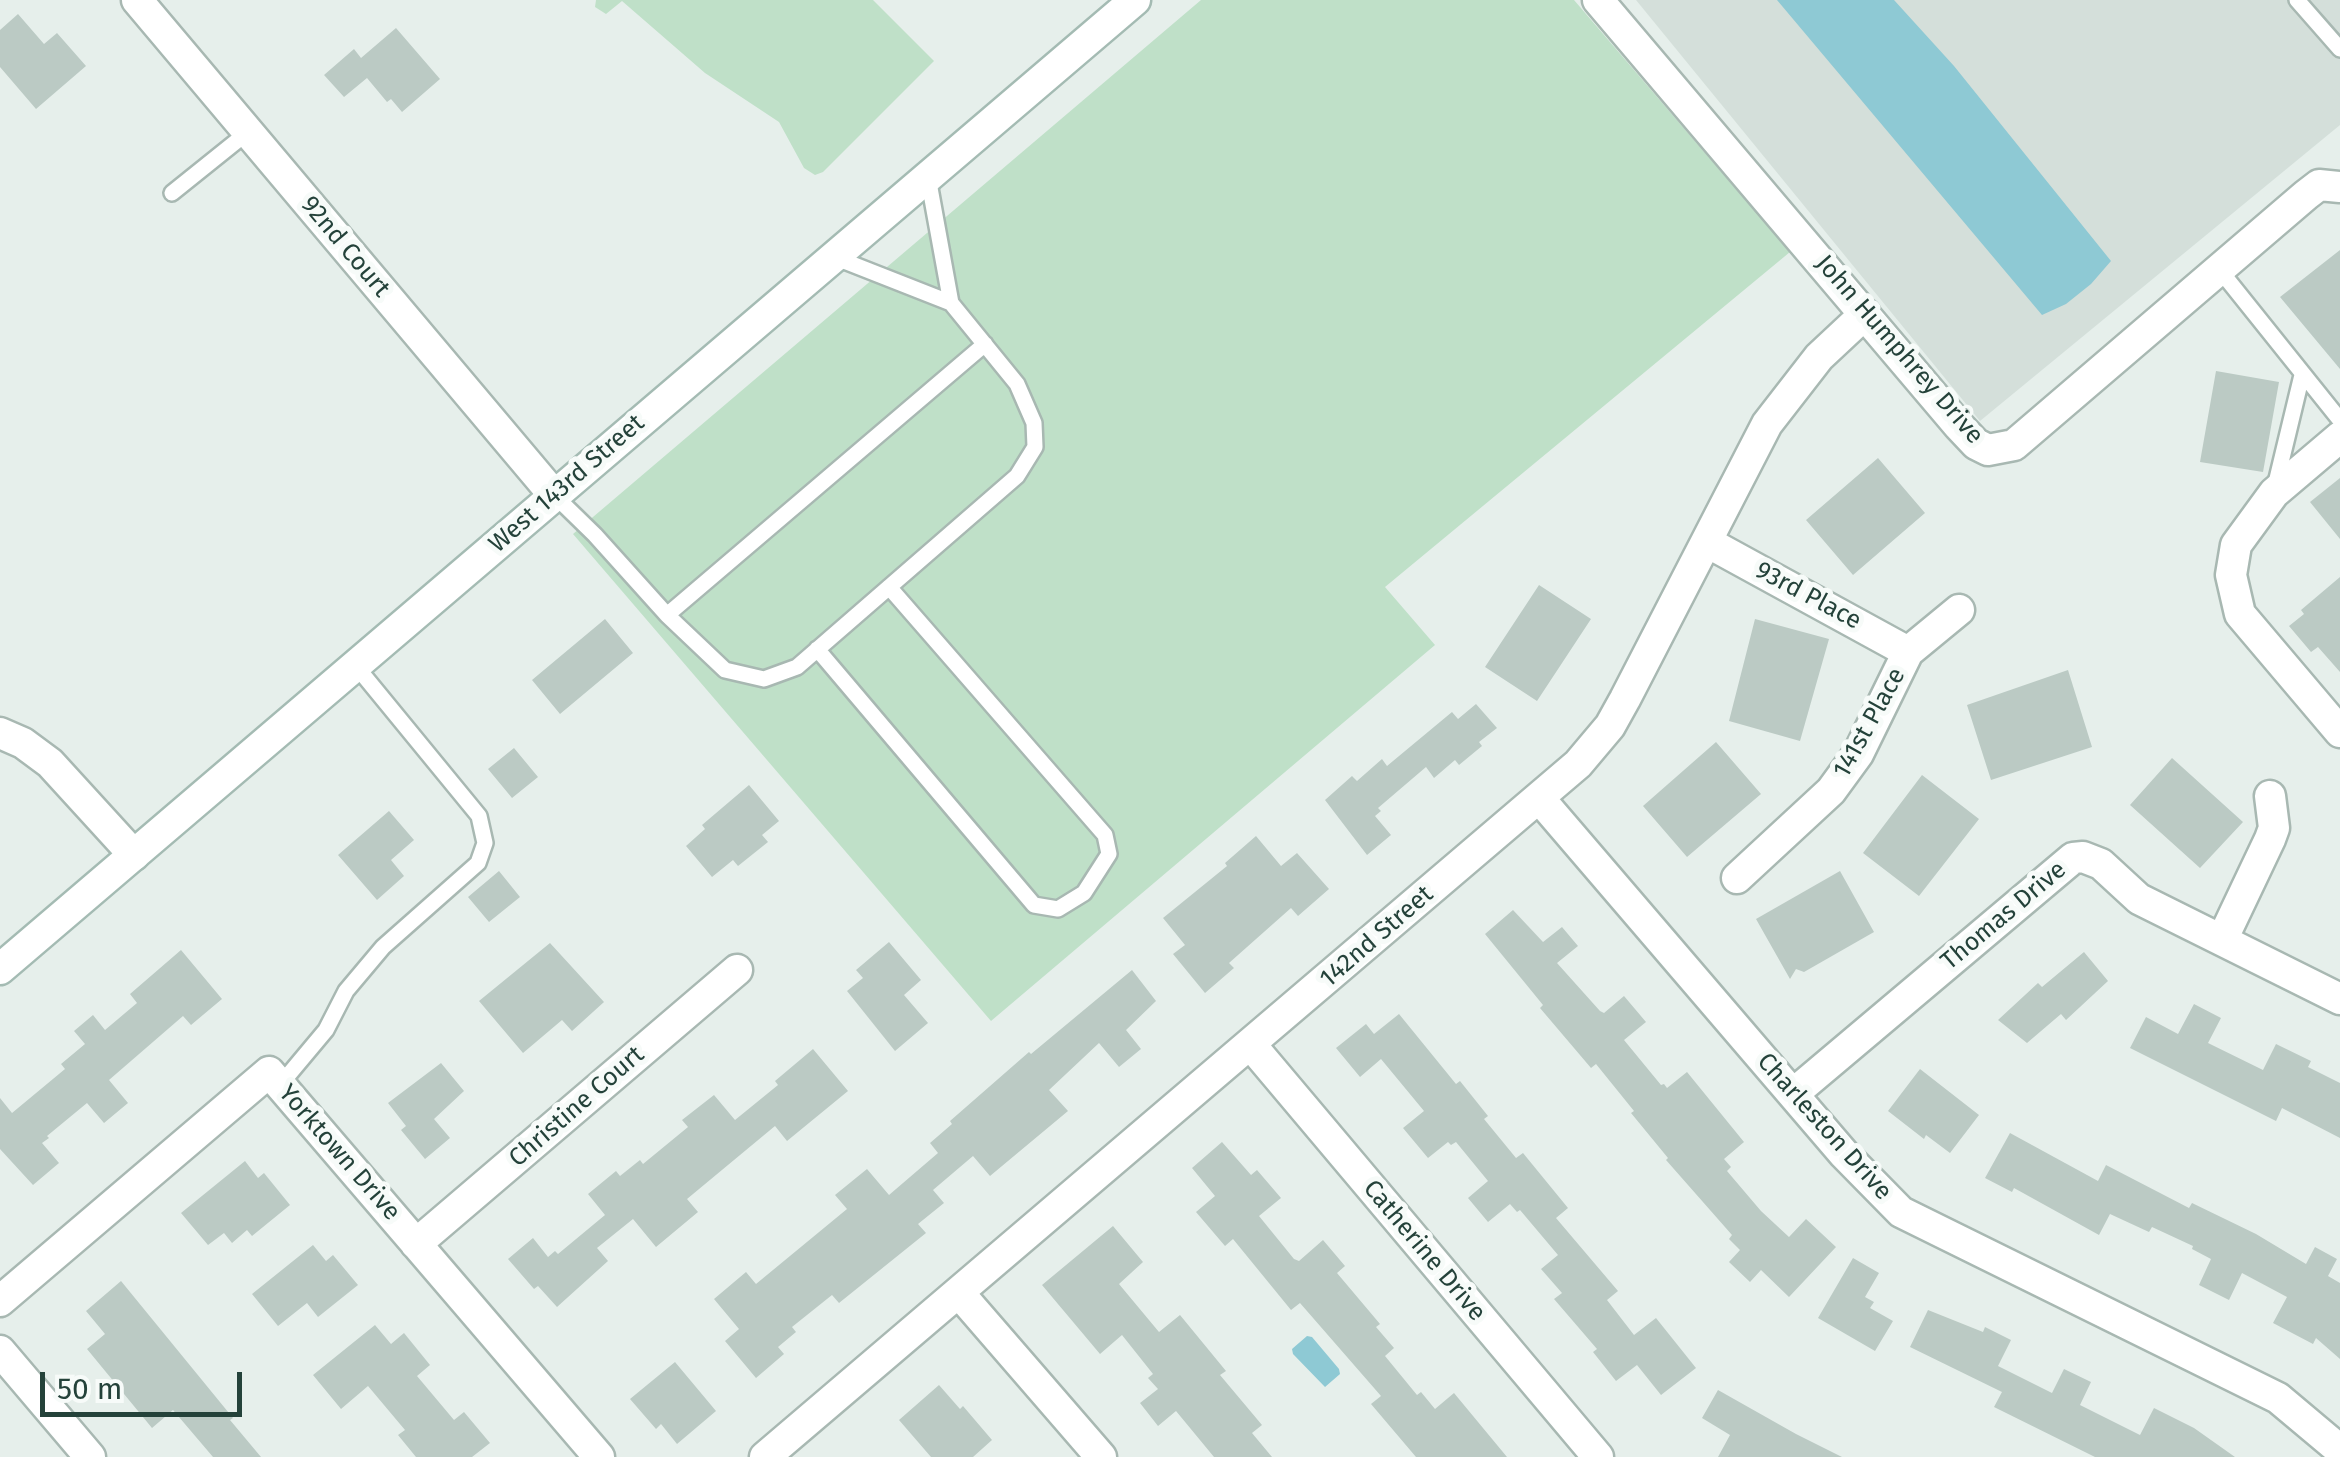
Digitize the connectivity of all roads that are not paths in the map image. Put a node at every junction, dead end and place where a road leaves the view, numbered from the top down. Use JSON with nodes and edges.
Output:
{"nodes":[{"id":1,"x":136,"y":0,"type":"edge"},
{"id":2,"x":1134,"y":0,"type":"edge"},
{"id":3,"x":1598,"y":0,"type":"edge"},
{"id":4,"x":2296,"y":0,"type":"edge"},
{"id":5,"x":2340,"y":49,"type":"edge"},
{"id":6,"x":248,"y":132,"type":"junction"},
{"id":7,"x":928,"y":177,"type":"junction"},
{"id":8,"x":2340,"y":187,"type":"edge"},
{"id":9,"x":172,"y":193,"type":"dead end"},
{"id":10,"x":834,"y":256,"type":"junction"},
{"id":11,"x":2218,"y":269,"type":"junction"},
{"id":12,"x":951,"y":303,"type":"junction"},
{"id":13,"x":1865,"y":314,"type":"junction"},
{"id":14,"x":985,"y":344,"type":"junction"},
{"id":15,"x":2302,"y":374,"type":"junction"},
{"id":16,"x":2340,"y":420,"type":"edge"},
{"id":17,"x":2340,"y":438,"type":"edge"},
{"id":18,"x":2274,"y":493,"type":"junction"},
{"id":19,"x":554,"y":495,"type":"junction"},
{"id":20,"x":1707,"y":542,"type":"junction"},
{"id":21,"x":889,"y":587,"type":"junction"},
{"id":22,"x":1959,"y":610,"type":"dead end"},
{"id":23,"x":667,"y":615,"type":"junction"},
{"id":24,"x":817,"y":649,"type":"junction"},
{"id":25,"x":1908,"y":652,"type":"junction"},
{"id":26,"x":356,"y":666,"type":"junction"},
{"id":27,"x":0,"y":732,"type":"edge"},
{"id":28,"x":2340,"y":732,"type":"edge"},
{"id":29,"x":2270,"y":796,"type":"dead end"},
{"id":30,"x":1539,"y":798,"type":"junction"},
{"id":31,"x":134,"y":855,"type":"junction"},
{"id":32,"x":1738,"y":878,"type":"dead end"},
{"id":33,"x":2222,"y":940,"type":"junction"},
{"id":34,"x":0,"y":969,"type":"edge"},
{"id":35,"x":737,"y":970,"type":"dead end"},
{"id":36,"x":2340,"y":999,"type":"edge"},
{"id":37,"x":1251,"y":1044,"type":"junction"},
{"id":38,"x":280,"y":1084,"type":"junction"},
{"id":39,"x":1793,"y":1094,"type":"junction"},
{"id":40,"x":416,"y":1244,"type":"junction"},
{"id":41,"x":959,"y":1293,"type":"junction"},
{"id":42,"x":0,"y":1301,"type":"edge"},
{"id":43,"x":0,"y":1351,"type":"edge"},
{"id":44,"x":2340,"y":1450,"type":"edge"},
{"id":45,"x":90,"y":1457,"type":"edge"},
{"id":46,"x":599,"y":1457,"type":"edge"},
{"id":47,"x":765,"y":1457,"type":"edge"},
{"id":48,"x":1101,"y":1457,"type":"edge"},
{"id":49,"x":1598,"y":1457,"type":"edge"}],
"edges":[{"from":1,"to":6,"type":"street","name":"92nd Court"},
{"from":2,"to":7,"type":"street","name":"West 143rd Street"},
{"from":3,"to":13,"type":"street","name":"John Humphrey Drive"},
{"from":4,"to":5,"type":"lane"},
{"from":6,"to":9,"type":"lane"},
{"from":6,"to":19,"type":"street","name":"92nd Court"},
{"from":7,"to":10,"type":"street","name":"West 143rd Street"},
{"from":7,"to":12,"type":"lane"},
{"from":8,"to":11,"type":"street","name":"John Humphrey Drive"},
{"from":10,"to":12,"type":"lane"},
{"from":10,"to":19,"type":"street","name":"West 143rd Street"},
{"from":11,"to":13,"type":"street","name":"John Humphrey Drive"},
{"from":11,"to":15,"type":"lane"},
{"from":12,"to":14,"type":"lane"},
{"from":13,"to":20,"type":"street","name":"142nd Street"},
{"from":14,"to":21,"type":"lane"},
{"from":14,"to":23,"type":"lane"},
{"from":15,"to":16,"type":"lane"},
{"from":15,"to":18,"type":"lane"},
{"from":17,"to":18,"type":"street"},
{"from":18,"to":28,"type":"street"},
{"from":19,"to":23,"type":"lane"},
{"from":19,"to":26,"type":"street","name":"West 143rd Street"},
{"from":20,"to":25,"type":"street","name":"93rd Place"},
{"from":20,"to":30,"type":"street","name":"142nd Street"},
{"from":21,"to":24,"type":"lane"},
{"from":21,"to":24,"type":"lane"},
{"from":22,"to":25,"type":"street","name":"141st Place"},
{"from":23,"to":24,"type":"lane"},
{"from":25,"to":32,"type":"street","name":"141st Place"},
{"from":26,"to":31,"type":"street","name":"West 143rd Street"},
{"from":26,"to":38,"type":"lane"},
{"from":27,"to":31,"type":"street"},
{"from":29,"to":33,"type":"street"},
{"from":30,"to":37,"type":"street","name":"142nd Street"},
{"from":30,"to":39,"type":"street","name":"Charleston Drive"},
{"from":31,"to":34,"type":"street","name":"West 143rd Street"},
{"from":33,"to":36,"type":"street","name":"Thomas Drive"},
{"from":33,"to":39,"type":"street","name":"Thomas Drive"},
{"from":35,"to":40,"type":"street","name":"Christine Court"},
{"from":37,"to":41,"type":"street","name":"142nd Street"},
{"from":37,"to":49,"type":"street","name":"Catherine Drive"},
{"from":38,"to":40,"type":"street","name":"Yorktown Drive"},
{"from":38,"to":42,"type":"street","name":"Yorktown Drive"},
{"from":39,"to":44,"type":"street","name":"Charleston Drive"},
{"from":40,"to":46,"type":"street","name":"Yorktown Drive"},
{"from":41,"to":47,"type":"street","name":"142nd Street"},
{"from":41,"to":48,"type":"street"},
{"from":43,"to":45,"type":"street"}]}
